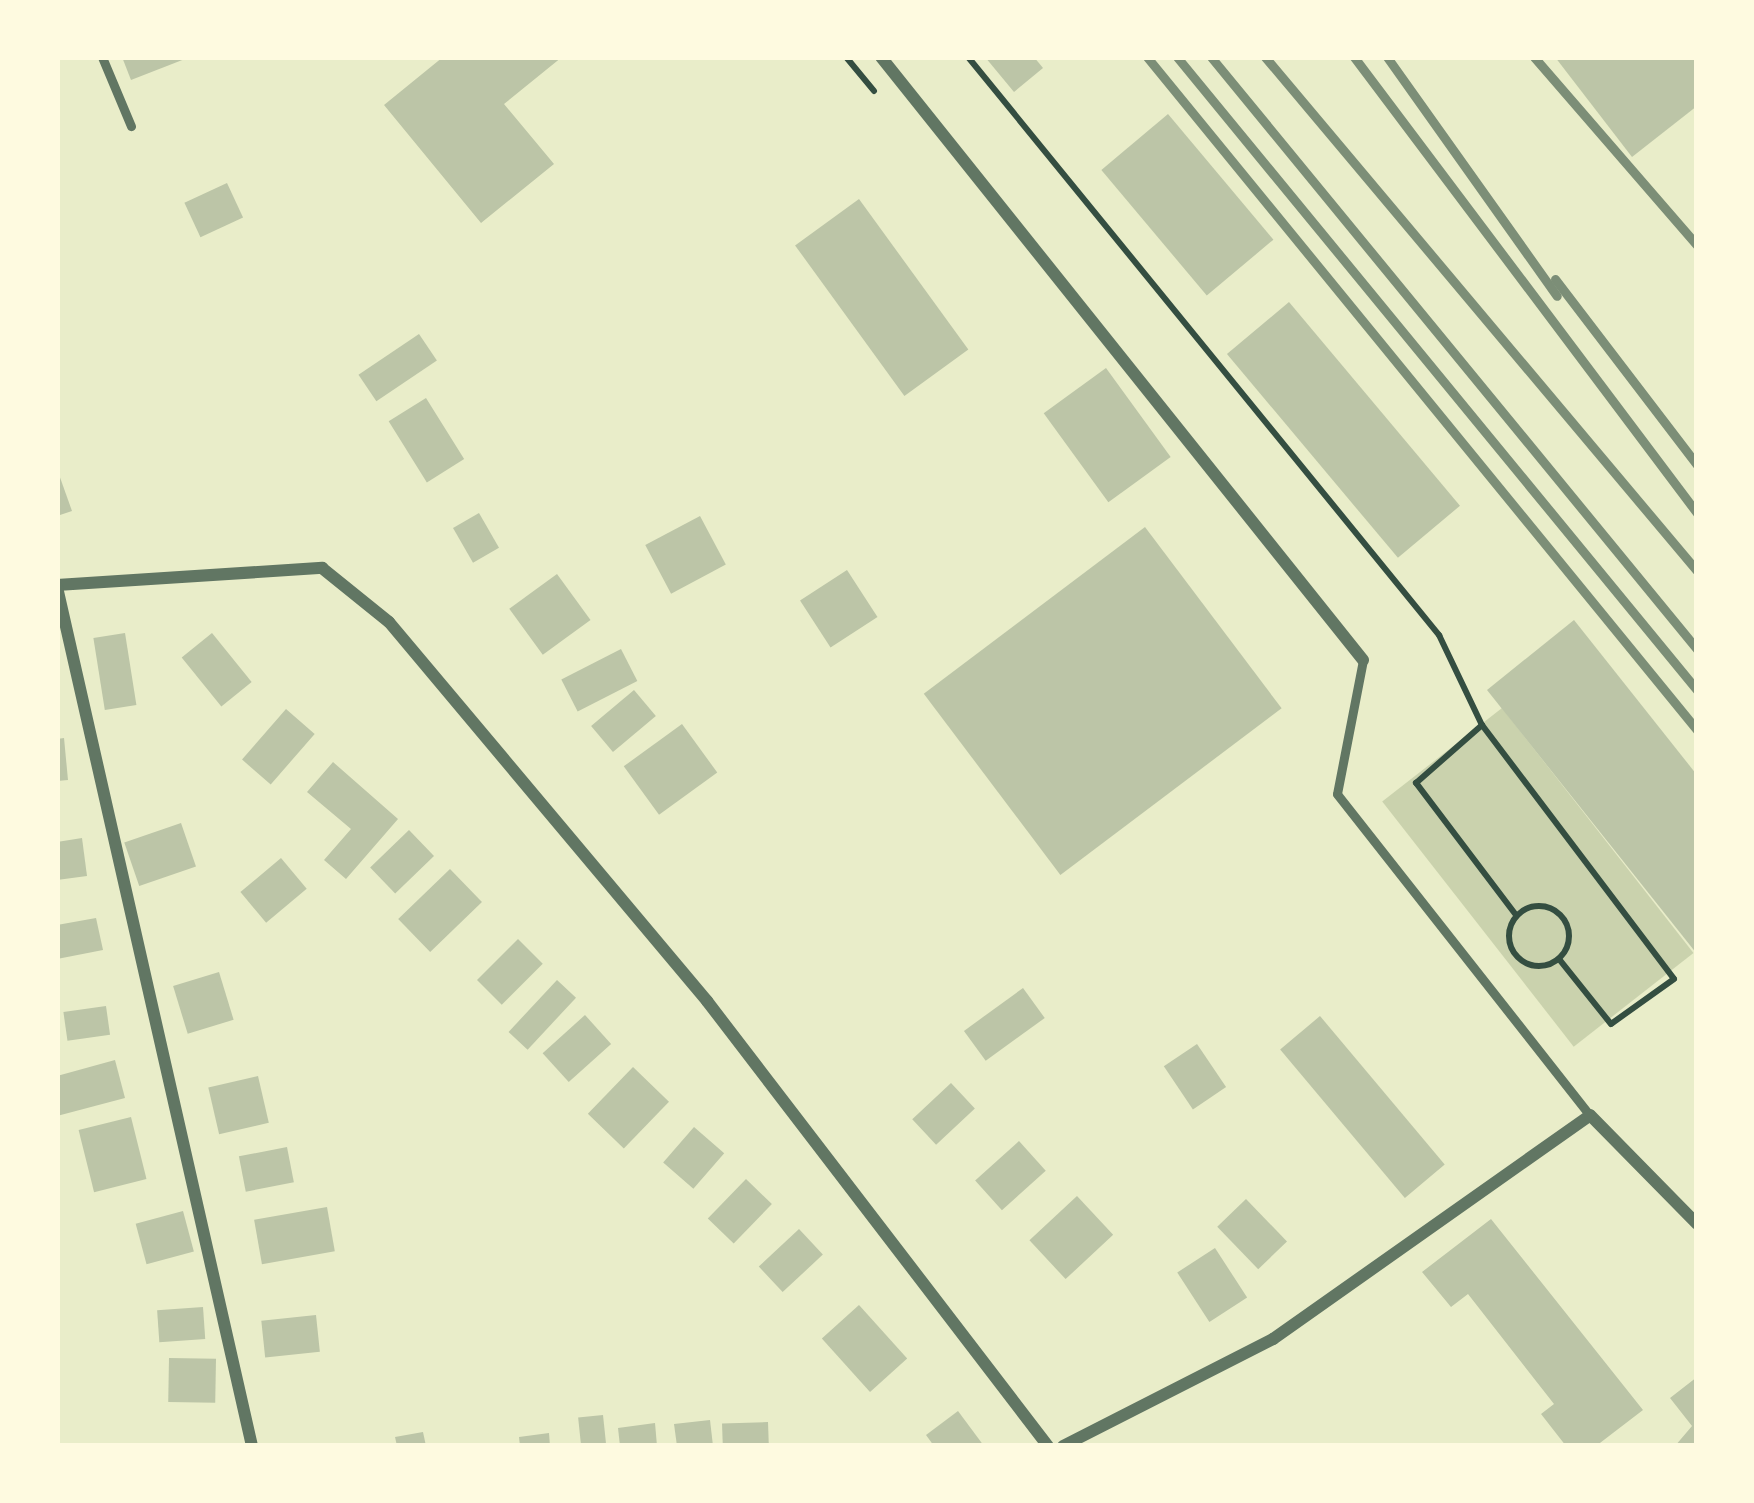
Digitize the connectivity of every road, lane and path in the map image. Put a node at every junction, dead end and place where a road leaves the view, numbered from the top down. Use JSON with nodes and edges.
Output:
{"nodes":[{"id":1,"x":102,"y":57,"type":"edge"},
{"id":2,"x":881,"y":57,"type":"edge"},
{"id":3,"x":968,"y":57,"type":"edge"},
{"id":4,"x":131,"y":126,"type":"dead end"},
{"id":5,"x":57,"y":586,"type":"edge"},
{"id":6,"x":1363,"y":660,"type":"joint"},
{"id":7,"x":1482,"y":725,"type":"junction"},
{"id":8,"x":1516,"y":915,"type":"junction"},
{"id":9,"x":1559,"y":959,"type":"junction"},
{"id":10,"x":1590,"y":1115,"type":"junction"},
{"id":11,"x":1697,"y":1223,"type":"edge"},
{"id":12,"x":252,"y":1446,"type":"edge"},
{"id":13,"x":1048,"y":1446,"type":"edge"},
{"id":14,"x":1063,"y":1446,"type":"edge"}],
"edges":[{"from":1,"to":4,"type":"lane"},
{"from":2,"to":6,"type":"street"},
{"from":3,"to":7,"type":"path"},
{"from":5,"to":12,"type":"street"},
{"from":5,"to":13,"type":"street"},
{"from":6,"to":10,"type":"lane"},
{"from":7,"to":8,"type":"path"},
{"from":7,"to":9,"type":"path"},
{"from":8,"to":9,"type":"path"},
{"from":8,"to":9,"type":"path"},
{"from":10,"to":11,"type":"street"},
{"from":10,"to":14,"type":"street"}]}
